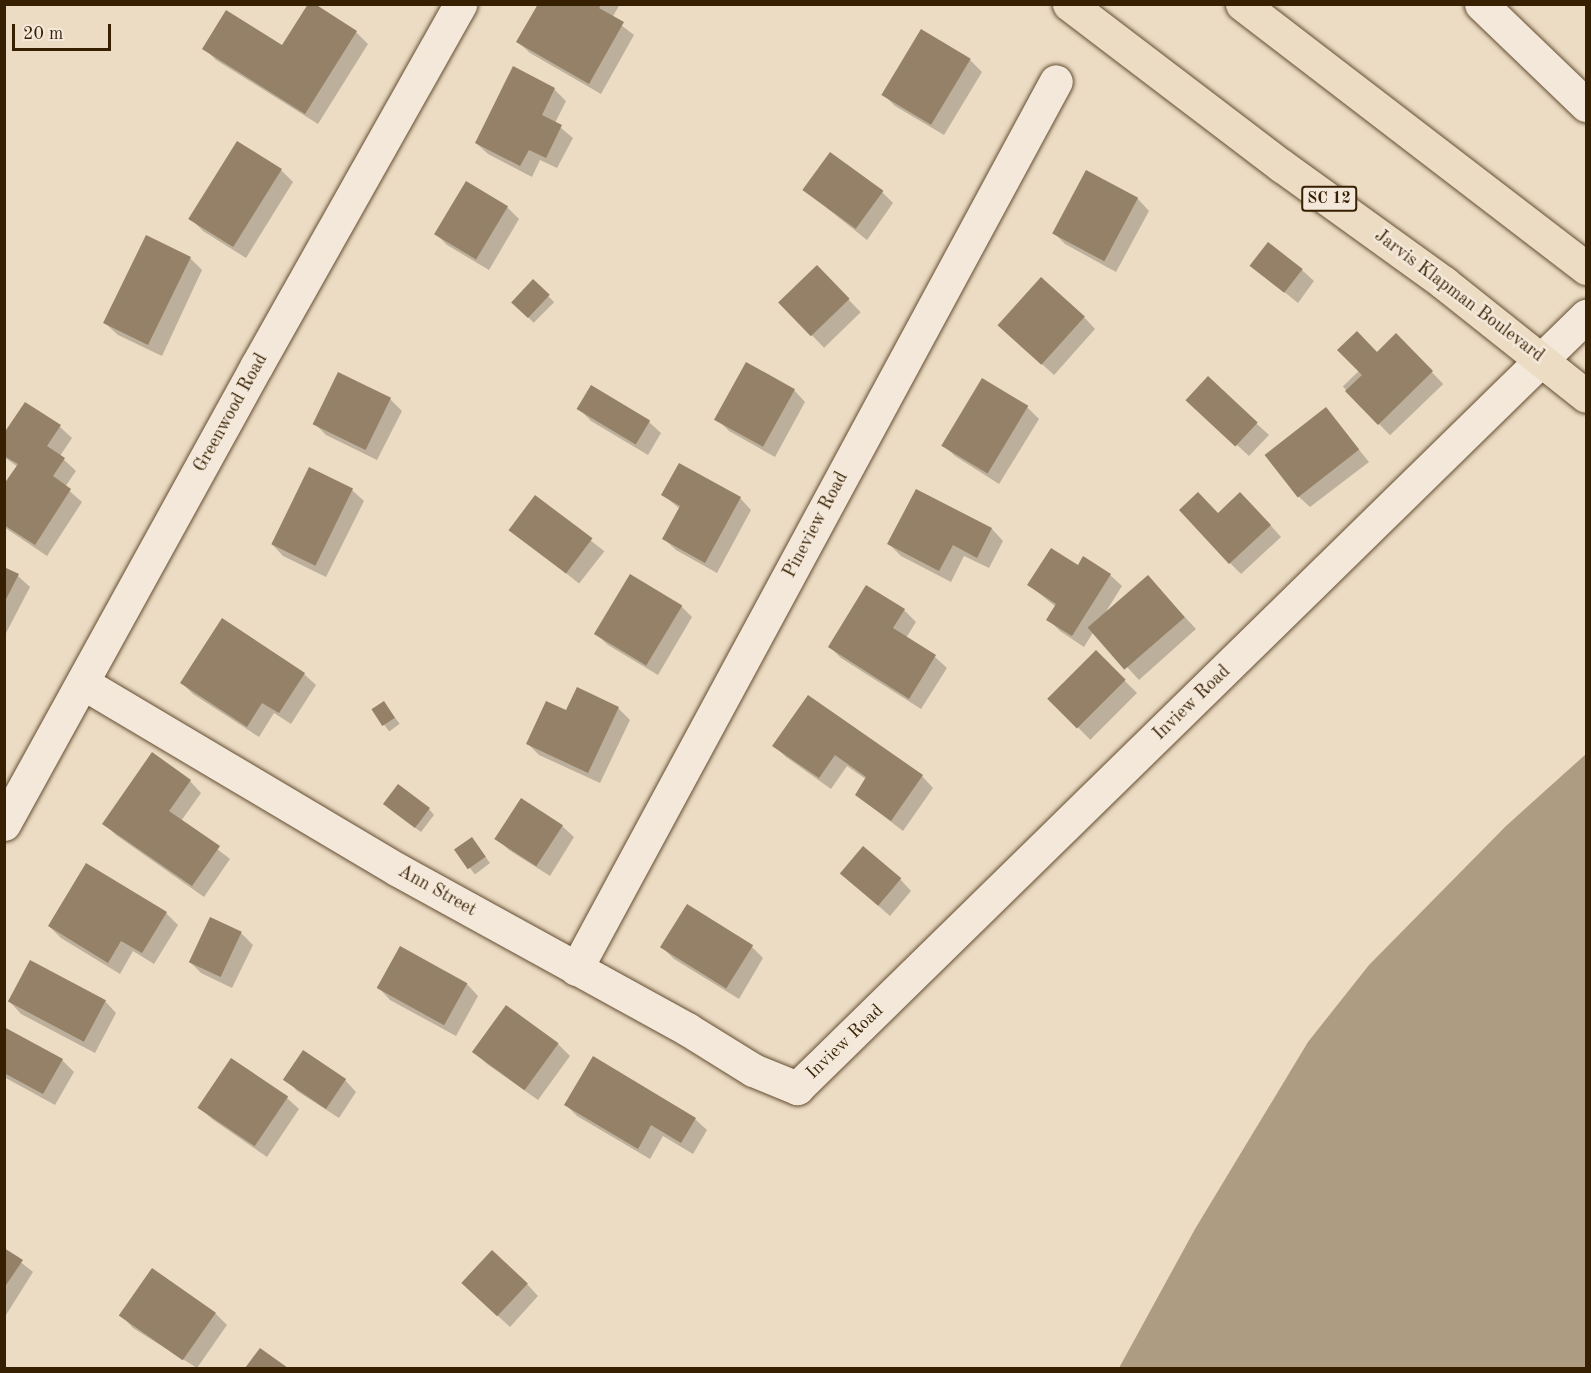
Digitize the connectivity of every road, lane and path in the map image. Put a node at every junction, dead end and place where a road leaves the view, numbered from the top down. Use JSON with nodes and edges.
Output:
{"nodes":[{"id":1,"x":460,"y":4,"type":"edge"},
{"id":2,"x":1069,"y":4,"type":"edge"},
{"id":3,"x":1242,"y":4,"type":"edge"},
{"id":4,"x":1481,"y":4,"type":"edge"},
{"id":5,"x":1056,"y":81,"type":"dead end"},
{"id":6,"x":1587,"y":105,"type":"edge"},
{"id":7,"x":1587,"y":268,"type":"edge"},
{"id":8,"x":1587,"y":315,"type":"edge"},
{"id":9,"x":1543,"y":359,"type":"junction"},
{"id":10,"x":1587,"y":396,"type":"edge"},
{"id":11,"x":83,"y":683,"type":"junction"},
{"id":12,"x":4,"y":824,"type":"edge"},
{"id":13,"x":576,"y":969,"type":"junction"},
{"id":14,"x":796,"y":1088,"type":"joint"}],
"edges":[{"from":1,"to":11,"type":"street","name":"Greenwood Road"},
{"from":2,"to":9,"type":"highway","name":"Jarvis Klapman Boulevard","number":"SC 12"},
{"from":3,"to":7,"type":"highway"},
{"from":4,"to":6,"type":"street"},
{"from":5,"to":13,"type":"street","name":"Pineview Road"},
{"from":8,"to":9,"type":"street","name":"Inview Road"},
{"from":9,"to":10,"type":"highway","name":"Jarvis Klapman Boulevard","number":"SC 12"},
{"from":9,"to":14,"type":"street","name":"Inview Road"},
{"from":11,"to":12,"type":"street","name":"Greenwood Road"},
{"from":11,"to":13,"type":"street","name":"Ann Street"},
{"from":13,"to":14,"type":"street","name":"Ann Street"}]}
